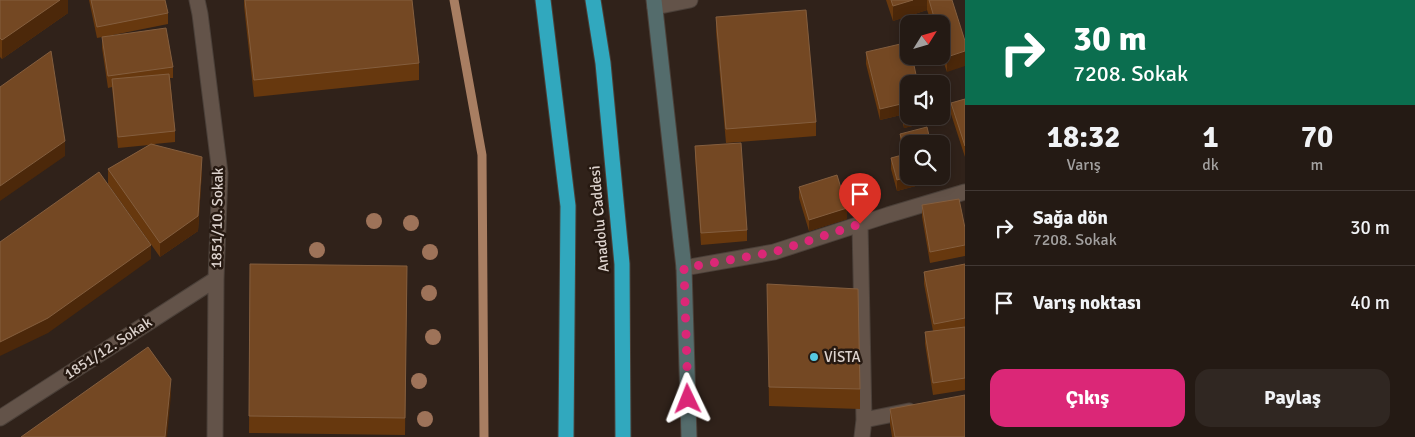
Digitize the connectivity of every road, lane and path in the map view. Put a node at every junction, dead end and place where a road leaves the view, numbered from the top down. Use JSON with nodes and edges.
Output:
{"nodes":[{"id":1,"x":197,"y":0,"type":"edge"},
{"id":2,"x":543,"y":0,"type":"edge"},
{"id":3,"x":593,"y":0,"type":"edge"},
{"id":4,"x":690,"y":0,"type":"edge"},
{"id":5,"x":655,"y":4,"type":"edge"},
{"id":6,"x":965,"y":192,"type":"edge"},
{"id":7,"x":860,"y":224,"type":"junction"},
{"id":8,"x":684,"y":268,"type":"junction"},
{"id":9,"x":216,"y":279,"type":"junction"},
{"id":10,"x":921,"y":409,"type":"edge"},
{"id":11,"x":0,"y":418,"type":"edge"},
{"id":12,"x":864,"y":420,"type":"junction"},
{"id":13,"x":215,"y":437,"type":"edge"},
{"id":14,"x":566,"y":437,"type":"edge"},
{"id":15,"x":623,"y":437,"type":"edge"},
{"id":16,"x":689,"y":437,"type":"edge"},
{"id":17,"x":862,"y":437,"type":"edge"}],
"edges":[{"from":1,"to":9,"type":"street","name":"1851/10. Sokak"},
{"from":2,"to":14,"type":"highway","name":"Anadolu Caddesi"},
{"from":3,"to":15,"type":"highway","name":"Anadolu Caddesi"},
{"from":4,"to":5,"type":"street"},
{"from":5,"to":8,"type":"street"},
{"from":6,"to":7,"type":"street"},
{"from":7,"to":8,"type":"street"},
{"from":7,"to":12,"type":"street"},
{"from":8,"to":16,"type":"street"},
{"from":9,"to":11,"type":"street","name":"1851/12. Sokak"},
{"from":9,"to":13,"type":"street","name":"1851/10. Sokak"},
{"from":10,"to":12,"type":"street"},
{"from":12,"to":17,"type":"street"}]}
